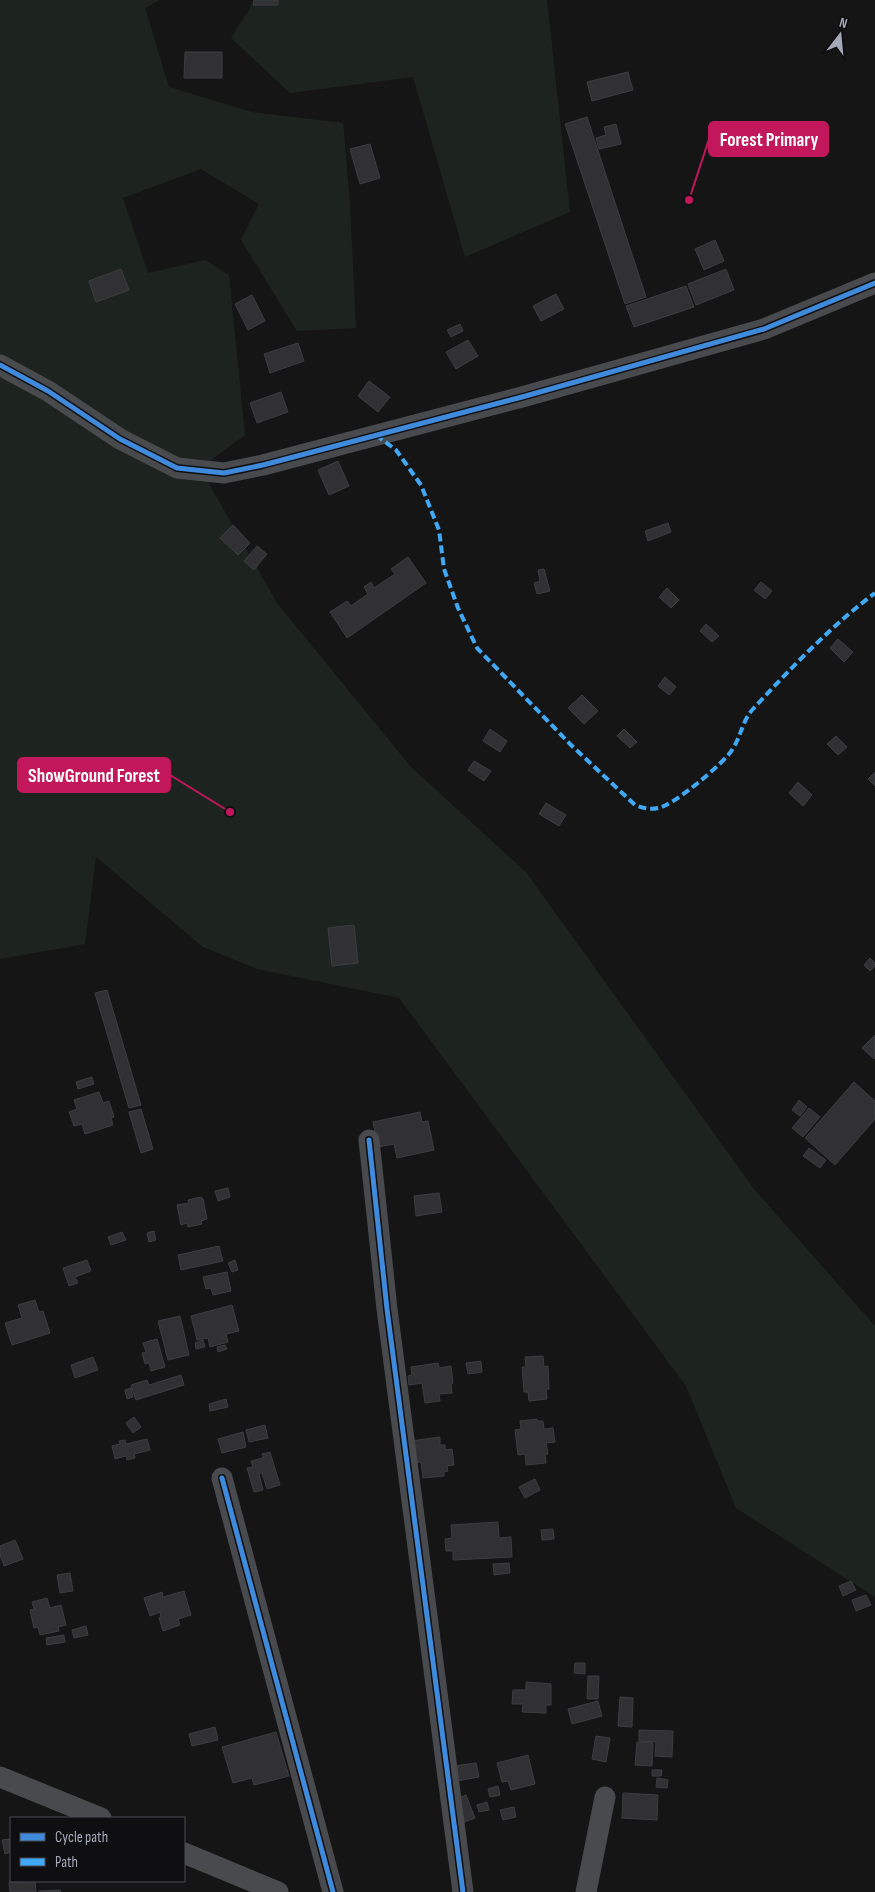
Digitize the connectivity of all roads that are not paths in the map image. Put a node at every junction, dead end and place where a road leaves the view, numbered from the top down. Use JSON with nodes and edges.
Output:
{"nodes":[{"id":1,"x":875,"y":283,"type":"edge"},
{"id":2,"x":0,"y":365,"type":"edge"},
{"id":3,"x":370,"y":1140,"type":"dead end"},
{"id":4,"x":222,"y":1478,"type":"dead end"},
{"id":5,"x":0,"y":1777,"type":"edge"},
{"id":6,"x":605,"y":1797,"type":"dead end"},
{"id":7,"x":98,"y":1817,"type":"edge"},
{"id":8,"x":185,"y":1853,"type":"edge"},
{"id":9,"x":278,"y":1892,"type":"edge"},
{"id":10,"x":333,"y":1892,"type":"edge"},
{"id":11,"x":463,"y":1892,"type":"edge"},
{"id":12,"x":586,"y":1892,"type":"edge"}],
"edges":[{"from":1,"to":2,"type":"street"},
{"from":3,"to":11,"type":"street"},
{"from":4,"to":10,"type":"street"},
{"from":5,"to":7,"type":"street"},
{"from":6,"to":12,"type":"street"},
{"from":8,"to":9,"type":"street"}]}
